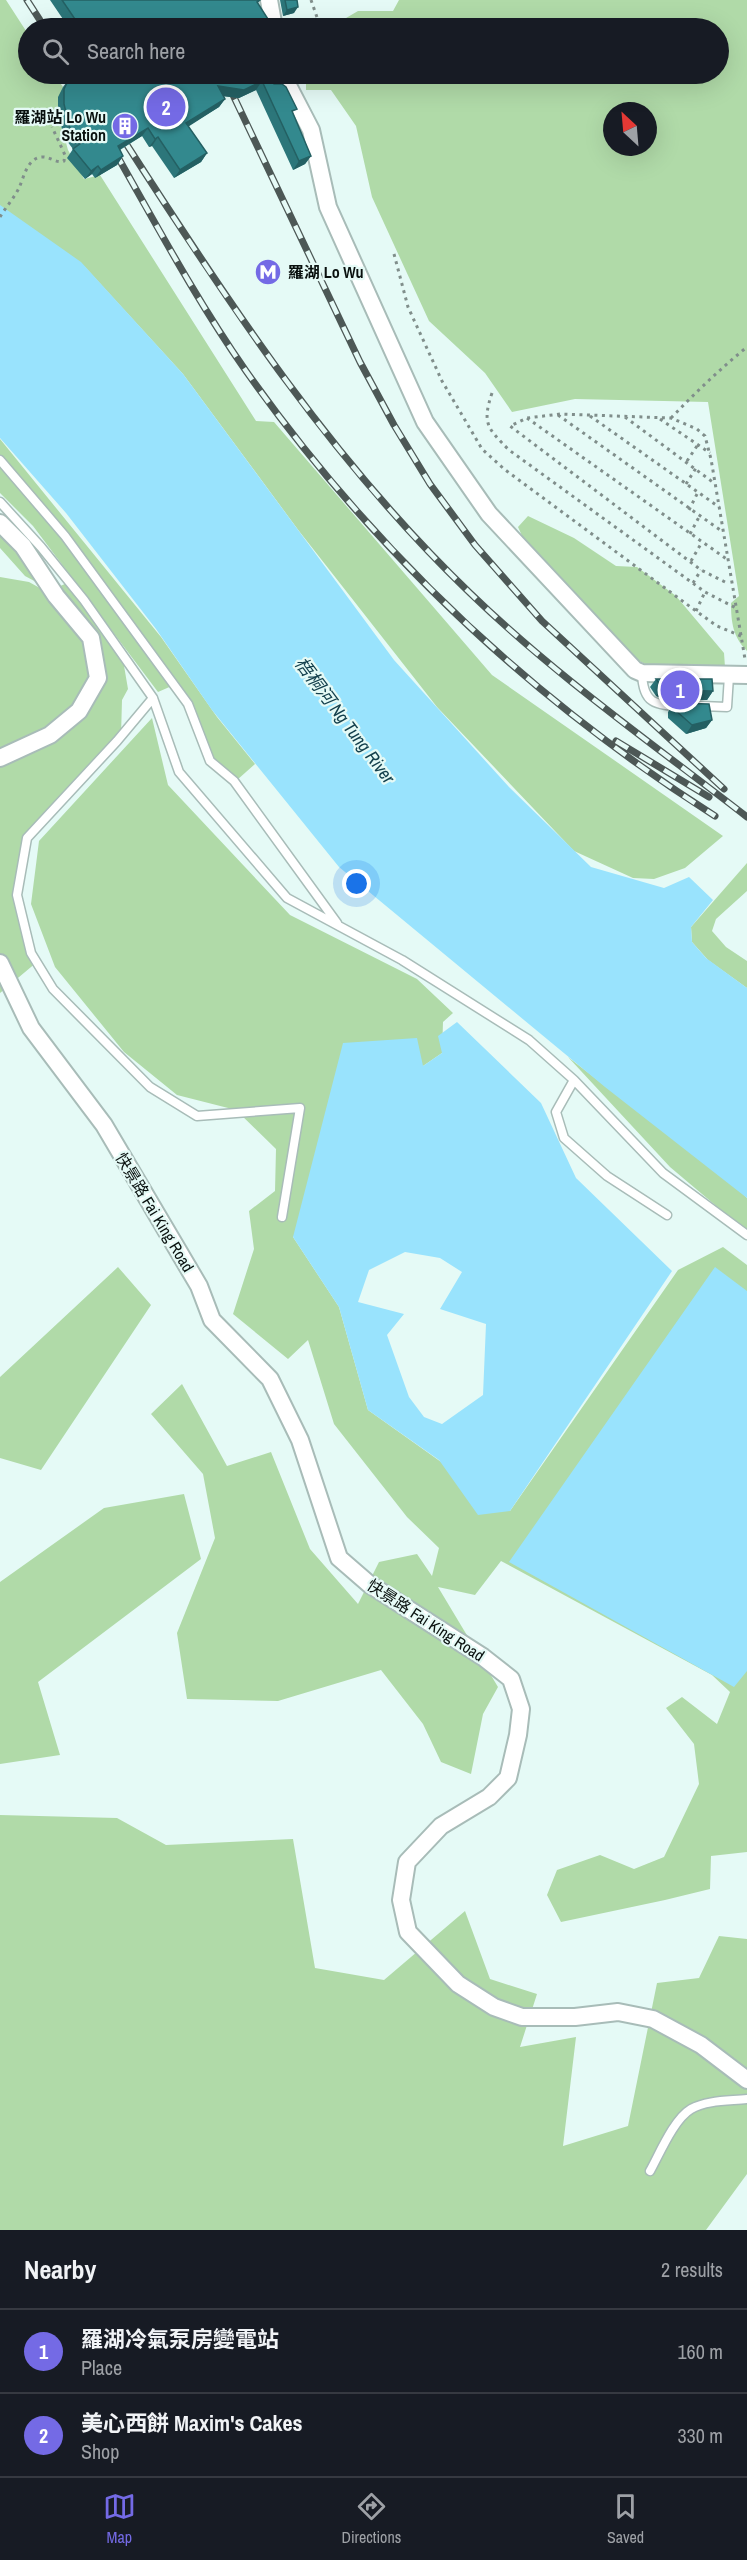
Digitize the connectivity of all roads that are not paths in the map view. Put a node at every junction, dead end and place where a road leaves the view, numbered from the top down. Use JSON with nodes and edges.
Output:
{"nodes":[{"id":1,"x":269,"y":0,"type":"edge"},
{"id":2,"x":272,"y":18,"type":"edge"},
{"id":3,"x":284,"y":84,"type":"edge"},
{"id":4,"x":0,"y":460,"type":"edge"},
{"id":5,"x":0,"y":502,"type":"edge"},
{"id":6,"x":0,"y":523,"type":"edge"},
{"id":7,"x":746,"y":668,"type":"edge"},
{"id":8,"x":642,"y":673,"type":"junction"},
{"id":9,"x":729,"y":676,"type":"junction"},
{"id":10,"x":153,"y":698,"type":"junction"},
{"id":11,"x":0,"y":758,"type":"edge"},
{"id":12,"x":339,"y":926,"type":"junction"},
{"id":13,"x":0,"y":963,"type":"edge"},
{"id":14,"x":574,"y":1080,"type":"junction"},
{"id":15,"x":667,"y":1215,"type":"dead end"},
{"id":16,"x":282,"y":1217,"type":"dead end"},
{"id":17,"x":747,"y":1235,"type":"edge"},
{"id":18,"x":747,"y":2080,"type":"edge"},
{"id":19,"x":747,"y":2099,"type":"edge"},
{"id":20,"x":650,"y":2171,"type":"dead end"}],
"edges":[{"from":1,"to":2,"type":"street"},
{"from":3,"to":8,"type":"street"},
{"from":4,"to":12,"type":"lane"},
{"from":5,"to":10,"type":"lane"},
{"from":6,"to":11,"type":"street"},
{"from":7,"to":9,"type":"street"},
{"from":8,"to":9,"type":"street"},
{"from":8,"to":9,"type":"lane"},
{"from":10,"to":12,"type":"lane"},
{"from":10,"to":16,"type":"lane"},
{"from":12,"to":14,"type":"lane"},
{"from":13,"to":18,"type":"street","name":"快景路 Fai King Road"},
{"from":14,"to":15,"type":"lane"},
{"from":14,"to":17,"type":"lane"},
{"from":19,"to":20,"type":"lane"}]}
